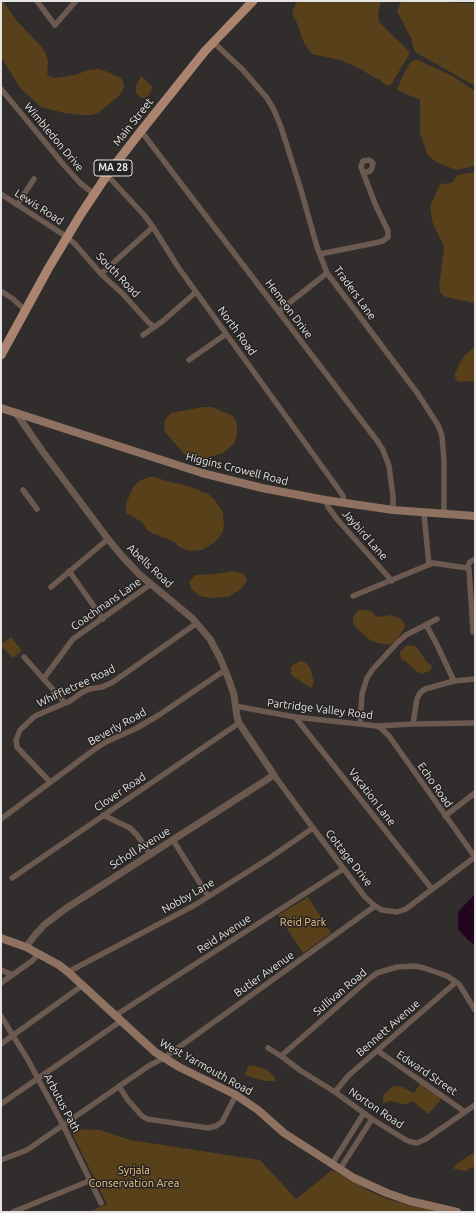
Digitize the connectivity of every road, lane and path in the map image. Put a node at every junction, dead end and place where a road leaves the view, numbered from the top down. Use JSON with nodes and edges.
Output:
{"nodes":[{"id":1,"x":37,"y":1,"type":"edge"},
{"id":2,"x":76,"y":1,"type":"edge"},
{"id":3,"x":253,"y":1,"type":"edge"},
{"id":4,"x":214,"y":42,"type":"junction"},
{"id":5,"x":1,"y":89,"type":"edge"},
{"id":6,"x":141,"y":131,"type":"junction"},
{"id":7,"x":363,"y":173,"type":"dead end"},
{"id":8,"x":107,"y":175,"type":"junction"},
{"id":9,"x":34,"y":179,"type":"dead end"},
{"id":10,"x":1,"y":194,"type":"edge"},
{"id":11,"x":94,"y":194,"type":"junction"},
{"id":12,"x":17,"y":205,"type":"junction"},
{"id":13,"x":153,"y":227,"type":"junction"},
{"id":14,"x":67,"y":237,"type":"junction"},
{"id":15,"x":320,"y":254,"type":"junction"},
{"id":16,"x":327,"y":273,"type":"junction"},
{"id":17,"x":101,"y":274,"type":"junction"},
{"id":18,"x":1,"y":291,"type":"edge"},
{"id":19,"x":196,"y":292,"type":"junction"},
{"id":20,"x":25,"y":310,"type":"junction"},
{"id":21,"x":279,"y":311,"type":"junction"},
{"id":22,"x":155,"y":327,"type":"junction"},
{"id":23,"x":226,"y":334,"type":"junction"},
{"id":24,"x":143,"y":335,"type":"dead end"},
{"id":25,"x":1,"y":355,"type":"edge"},
{"id":26,"x":189,"y":360,"type":"dead end"},
{"id":27,"x":1,"y":408,"type":"edge"},
{"id":28,"x":16,"y":413,"type":"junction"},
{"id":29,"x":39,"y":420,"type":"junction"},
{"id":30,"x":28,"y":430,"type":"junction"},
{"id":31,"x":23,"y":490,"type":"dead end"},
{"id":32,"x":325,"y":500,"type":"junction"},
{"id":33,"x":344,"y":503,"type":"junction"},
{"id":34,"x":37,"y":509,"type":"dead end"},
{"id":35,"x":393,"y":510,"type":"junction"},
{"id":36,"x":424,"y":514,"type":"junction"},
{"id":37,"x":444,"y":515,"type":"junction"},
{"id":38,"x":475,"y":516,"type":"edge"},
{"id":39,"x":108,"y":539,"type":"junction"},
{"id":40,"x":475,"y":558,"type":"edge"},
{"id":41,"x":429,"y":565,"type":"junction"},
{"id":42,"x":467,"y":568,"type":"junction"},
{"id":43,"x":69,"y":571,"type":"junction"},
{"id":44,"x":392,"y":581,"type":"junction"},
{"id":45,"x":151,"y":584,"type":"junction"},
{"id":46,"x":51,"y":587,"type":"dead end"},
{"id":47,"x":353,"y":596,"type":"dead end"},
{"id":48,"x":473,"y":607,"type":"edge"},
{"id":49,"x":103,"y":619,"type":"junction"},
{"id":50,"x":437,"y":619,"type":"dead end"},
{"id":51,"x":197,"y":624,"type":"junction"},
{"id":52,"x":425,"y":626,"type":"junction"},
{"id":53,"x":473,"y":632,"type":"dead end"},
{"id":54,"x":24,"y":657,"type":"dead end"},
{"id":55,"x":225,"y":670,"type":"junction"},
{"id":56,"x":44,"y":678,"type":"junction"},
{"id":57,"x":475,"y":679,"type":"edge"},
{"id":58,"x":454,"y":681,"type":"junction"},
{"id":59,"x":65,"y":703,"type":"junction"},
{"id":60,"x":234,"y":706,"type":"junction"},
{"id":61,"x":296,"y":717,"type":"junction"},
{"id":62,"x":239,"y":723,"type":"junction"},
{"id":63,"x":475,"y":723,"type":"edge"},
{"id":64,"x":360,"y":724,"type":"junction"},
{"id":65,"x":413,"y":724,"type":"junction"},
{"id":66,"x":377,"y":726,"type":"junction"},
{"id":67,"x":274,"y":775,"type":"junction"},
{"id":68,"x":50,"y":782,"type":"junction"},
{"id":69,"x":475,"y":792,"type":"edge"},
{"id":70,"x":103,"y":815,"type":"junction"},
{"id":71,"x":445,"y":816,"type":"junction"},
{"id":72,"x":1,"y":819,"type":"edge"},
{"id":73,"x":313,"y":828,"type":"junction"},
{"id":74,"x":173,"y":840,"type":"junction"},
{"id":75,"x":150,"y":854,"type":"junction"},
{"id":76,"x":475,"y":857,"type":"edge"},
{"id":77,"x":343,"y":869,"type":"junction"},
{"id":78,"x":12,"y":878,"type":"dead end"},
{"id":79,"x":432,"y":889,"type":"junction"},
{"id":80,"x":208,"y":896,"type":"junction"},
{"id":81,"x":375,"y":906,"type":"junction"},
{"id":82,"x":1,"y":938,"type":"edge"},
{"id":83,"x":26,"y":947,"type":"junction"},
{"id":84,"x":39,"y":954,"type":"junction"},
{"id":85,"x":1,"y":970,"type":"edge"},
{"id":86,"x":68,"y":972,"type":"junction"},
{"id":87,"x":13,"y":974,"type":"junction"},
{"id":88,"x":456,"y":982,"type":"junction"},
{"id":89,"x":1,"y":983,"type":"edge"},
{"id":90,"x":83,"y":985,"type":"junction"},
{"id":91,"x":475,"y":1010,"type":"edge"},
{"id":92,"x":1,"y":1016,"type":"edge"},
{"id":93,"x":119,"y":1018,"type":"junction"},
{"id":94,"x":13,"y":1035,"type":"junction"},
{"id":95,"x":1,"y":1044,"type":"edge"},
{"id":96,"x":268,"y":1048,"type":"dead end"},
{"id":97,"x":378,"y":1051,"type":"junction"},
{"id":98,"x":281,"y":1056,"type":"junction"},
{"id":99,"x":164,"y":1058,"type":"junction"},
{"id":100,"x":37,"y":1078,"type":"junction"},
{"id":101,"x":120,"y":1086,"type":"junction"},
{"id":102,"x":335,"y":1092,"type":"junction"},
{"id":103,"x":236,"y":1094,"type":"junction"},
{"id":104,"x":1,"y":1104,"type":"edge"},
{"id":105,"x":475,"y":1105,"type":"edge"},
{"id":106,"x":466,"y":1112,"type":"junction"},
{"id":107,"x":364,"y":1113,"type":"junction"},
{"id":108,"x":372,"y":1119,"type":"junction"},
{"id":109,"x":63,"y":1125,"type":"junction"},
{"id":110,"x":1,"y":1160,"type":"edge"},
{"id":111,"x":332,"y":1164,"type":"junction"},
{"id":112,"x":340,"y":1169,"type":"junction"},
{"id":113,"x":90,"y":1181,"type":"junction"},
{"id":114,"x":101,"y":1203,"type":"dead end"},
{"id":115,"x":12,"y":1212,"type":"edge"},
{"id":116,"x":457,"y":1212,"type":"edge"}],
"edges":[{"from":1,"to":2,"type":"street"},
{"from":3,"to":4,"type":"main road","name":"Main Street","number":"MA 28"},
{"from":4,"to":6,"type":"main road","name":"Main Street","number":"MA 28"},
{"from":4,"to":15,"type":"street","name":"Traders Lane"},
{"from":5,"to":11,"type":"street","name":"Wimbledon Drive"},
{"from":6,"to":8,"type":"main road","name":"Main Street","number":"MA 28"},
{"from":6,"to":21,"type":"street","name":"Hemeon Drive"},
{"from":7,"to":15,"type":"street"},
{"from":8,"to":11,"type":"main road","name":"Main Street","number":"MA 28"},
{"from":8,"to":13,"type":"street","name":"North Road"},
{"from":9,"to":12,"type":"street"},
{"from":10,"to":12,"type":"street","name":"Lewis Road"},
{"from":11,"to":14,"type":"main road","name":"Main Street","number":"MA 28"},
{"from":12,"to":14,"type":"street","name":"Lewis Road"},
{"from":13,"to":17,"type":"street"},
{"from":13,"to":19,"type":"street","name":"North Road"},
{"from":14,"to":17,"type":"street","name":"South Road"},
{"from":14,"to":20,"type":"main road","name":"Main Street","number":"MA 28"},
{"from":15,"to":16,"type":"street","name":"Traders Lane"},
{"from":16,"to":21,"type":"street"},
{"from":16,"to":37,"type":"street","name":"Traders Lane"},
{"from":17,"to":22,"type":"street","name":"South Road"},
{"from":18,"to":20,"type":"street"},
{"from":19,"to":22,"type":"street"},
{"from":19,"to":23,"type":"street","name":"North Road"},
{"from":20,"to":25,"type":"main road","name":"Main Street","number":"MA 28"},
{"from":21,"to":35,"type":"street","name":"Hemeon Drive"},
{"from":22,"to":24,"type":"street"},
{"from":23,"to":26,"type":"street"},
{"from":23,"to":33,"type":"street","name":"North Road"},
{"from":27,"to":28,"type":"main road","name":"Higgins Crowell Road"},
{"from":28,"to":29,"type":"main road","name":"Higgins Crowell Road"},
{"from":28,"to":30,"type":"street","name":"Abells Road"},
{"from":29,"to":30,"type":"street"},
{"from":29,"to":32,"type":"main road","name":"Higgins Crowell Road"},
{"from":30,"to":39,"type":"street","name":"Abells Road"},
{"from":31,"to":34,"type":"street"},
{"from":32,"to":33,"type":"main road","name":"Higgins Crowell Road"},
{"from":32,"to":44,"type":"street","name":"Jaybird Lane"},
{"from":33,"to":35,"type":"main road","name":"Higgins Crowell Road"},
{"from":35,"to":36,"type":"main road","name":"Higgins Crowell Road"},
{"from":36,"to":37,"type":"main road","name":"Higgins Crowell Road"},
{"from":36,"to":41,"type":"street"},
{"from":37,"to":38,"type":"main road","name":"Higgins Crowell Road"},
{"from":39,"to":43,"type":"street"},
{"from":39,"to":45,"type":"street","name":"Abells Road"},
{"from":40,"to":42,"type":"street"},
{"from":41,"to":42,"type":"street"},
{"from":41,"to":44,"type":"street"},
{"from":42,"to":48,"type":"street"},
{"from":43,"to":46,"type":"street"},
{"from":43,"to":49,"type":"street"},
{"from":44,"to":47,"type":"street"},
{"from":45,"to":49,"type":"street","name":"Coachmans Lane"},
{"from":45,"to":51,"type":"street","name":"Abells Road"},
{"from":48,"to":53,"type":"street"},
{"from":49,"to":56,"type":"street","name":"Coachmans Lane"},
{"from":50,"to":52,"type":"street"},
{"from":51,"to":55,"type":"street","name":"Abells Road"},
{"from":51,"to":59,"type":"street","name":"Whiffletree Road"},
{"from":52,"to":58,"type":"street"},
{"from":52,"to":64,"type":"street"},
{"from":54,"to":56,"type":"street"},
{"from":55,"to":60,"type":"street","name":"Abells Road"},
{"from":55,"to":68,"type":"street","name":"Beverly Road"},
{"from":56,"to":59,"type":"street"},
{"from":57,"to":58,"type":"street"},
{"from":58,"to":65,"type":"street"},
{"from":59,"to":68,"type":"street","name":"Whiffletree Road"},
{"from":60,"to":61,"type":"street","name":"Partridge Valley Road"},
{"from":60,"to":62,"type":"street","name":"Abells Road"},
{"from":61,"to":64,"type":"street","name":"Partridge Valley Road"},
{"from":61,"to":79,"type":"street","name":"Vacation Lane"},
{"from":62,"to":67,"type":"street","name":"Cottage Drive"},
{"from":62,"to":70,"type":"street","name":"Clover Road"},
{"from":63,"to":65,"type":"street","name":"Partridge Valley Road"},
{"from":64,"to":66,"type":"street","name":"Partridge Valley Road"},
{"from":65,"to":66,"type":"street","name":"Partridge Valley Road"},
{"from":66,"to":71,"type":"street","name":"Echo Road"},
{"from":67,"to":73,"type":"street","name":"Cottage Drive"},
{"from":67,"to":74,"type":"street","name":"Scholl Avenue"},
{"from":68,"to":72,"type":"street","name":"Beverly Road"},
{"from":69,"to":71,"type":"street"},
{"from":70,"to":75,"type":"street"},
{"from":70,"to":78,"type":"street","name":"Clover Road"},
{"from":71,"to":76,"type":"street","name":"Echo Road"},
{"from":73,"to":77,"type":"street","name":"Cottage Drive"},
{"from":73,"to":80,"type":"street","name":"Nobby Lane"},
{"from":74,"to":75,"type":"street","name":"Scholl Avenue"},
{"from":74,"to":80,"type":"street"},
{"from":75,"to":83,"type":"street","name":"Scholl Avenue"},
{"from":76,"to":79,"type":"street","name":"Cottage Drive"},
{"from":77,"to":81,"type":"street","name":"Cottage Drive"},
{"from":77,"to":93,"type":"street","name":"Reid Avenue"},
{"from":79,"to":81,"type":"street","name":"Cottage Drive"},
{"from":80,"to":86,"type":"street","name":"Nobby Lane"},
{"from":81,"to":99,"type":"street","name":"Butler Avenue"},
{"from":82,"to":83,"type":"main road","name":"West Yarmouth Road"},
{"from":83,"to":84,"type":"main road","name":"West Yarmouth Road"},
{"from":84,"to":86,"type":"main road","name":"West Yarmouth Road"},
{"from":84,"to":87,"type":"street"},
{"from":85,"to":87,"type":"street"},
{"from":86,"to":90,"type":"main road","name":"West Yarmouth Road"},
{"from":87,"to":89,"type":"street"},
{"from":88,"to":91,"type":"street","name":"Sullivan Road"},
{"from":88,"to":97,"type":"street","name":"Bennett Avenue"},
{"from":88,"to":98,"type":"street","name":"Sullivan Road"},
{"from":90,"to":93,"type":"main road","name":"West Yarmouth Road"},
{"from":90,"to":94,"type":"street"},
{"from":92,"to":94,"type":"street","name":"Arbutus Path"},
{"from":93,"to":99,"type":"main road","name":"West Yarmouth Road"},
{"from":93,"to":100,"type":"street","name":"Reid Avenue"},
{"from":94,"to":95,"type":"street"},
{"from":94,"to":100,"type":"street","name":"Arbutus Path"},
{"from":96,"to":98,"type":"street","name":"Norton Road"},
{"from":97,"to":102,"type":"street","name":"Bennett Avenue"},
{"from":97,"to":106,"type":"street","name":"Edward Street"},
{"from":98,"to":102,"type":"street","name":"Norton Road"},
{"from":99,"to":101,"type":"street","name":"Butler Avenue"},
{"from":99,"to":103,"type":"main road","name":"West Yarmouth Road"},
{"from":100,"to":104,"type":"street","name":"Reid Avenue"},
{"from":100,"to":109,"type":"street","name":"Arbutus Path"},
{"from":101,"to":103,"type":"street"},
{"from":101,"to":109,"type":"street","name":"Butler Avenue"},
{"from":102,"to":107,"type":"street","name":"Norton Road"},
{"from":103,"to":111,"type":"main road","name":"West Yarmouth Road"},
{"from":105,"to":106,"type":"street","name":"Norton Road"},
{"from":106,"to":108,"type":"street","name":"Norton Road"},
{"from":107,"to":108,"type":"street","name":"Norton Road"},
{"from":107,"to":111,"type":"street"},
{"from":108,"to":112,"type":"street"},
{"from":109,"to":110,"type":"street","name":"Butler Avenue"},
{"from":109,"to":113,"type":"street","name":"Arbutus Path"},
{"from":111,"to":112,"type":"main road","name":"West Yarmouth Road"},
{"from":112,"to":116,"type":"main road","name":"West Yarmouth Road"},
{"from":113,"to":114,"type":"street","name":"Arbutus Path"},
{"from":113,"to":115,"type":"street"}]}
